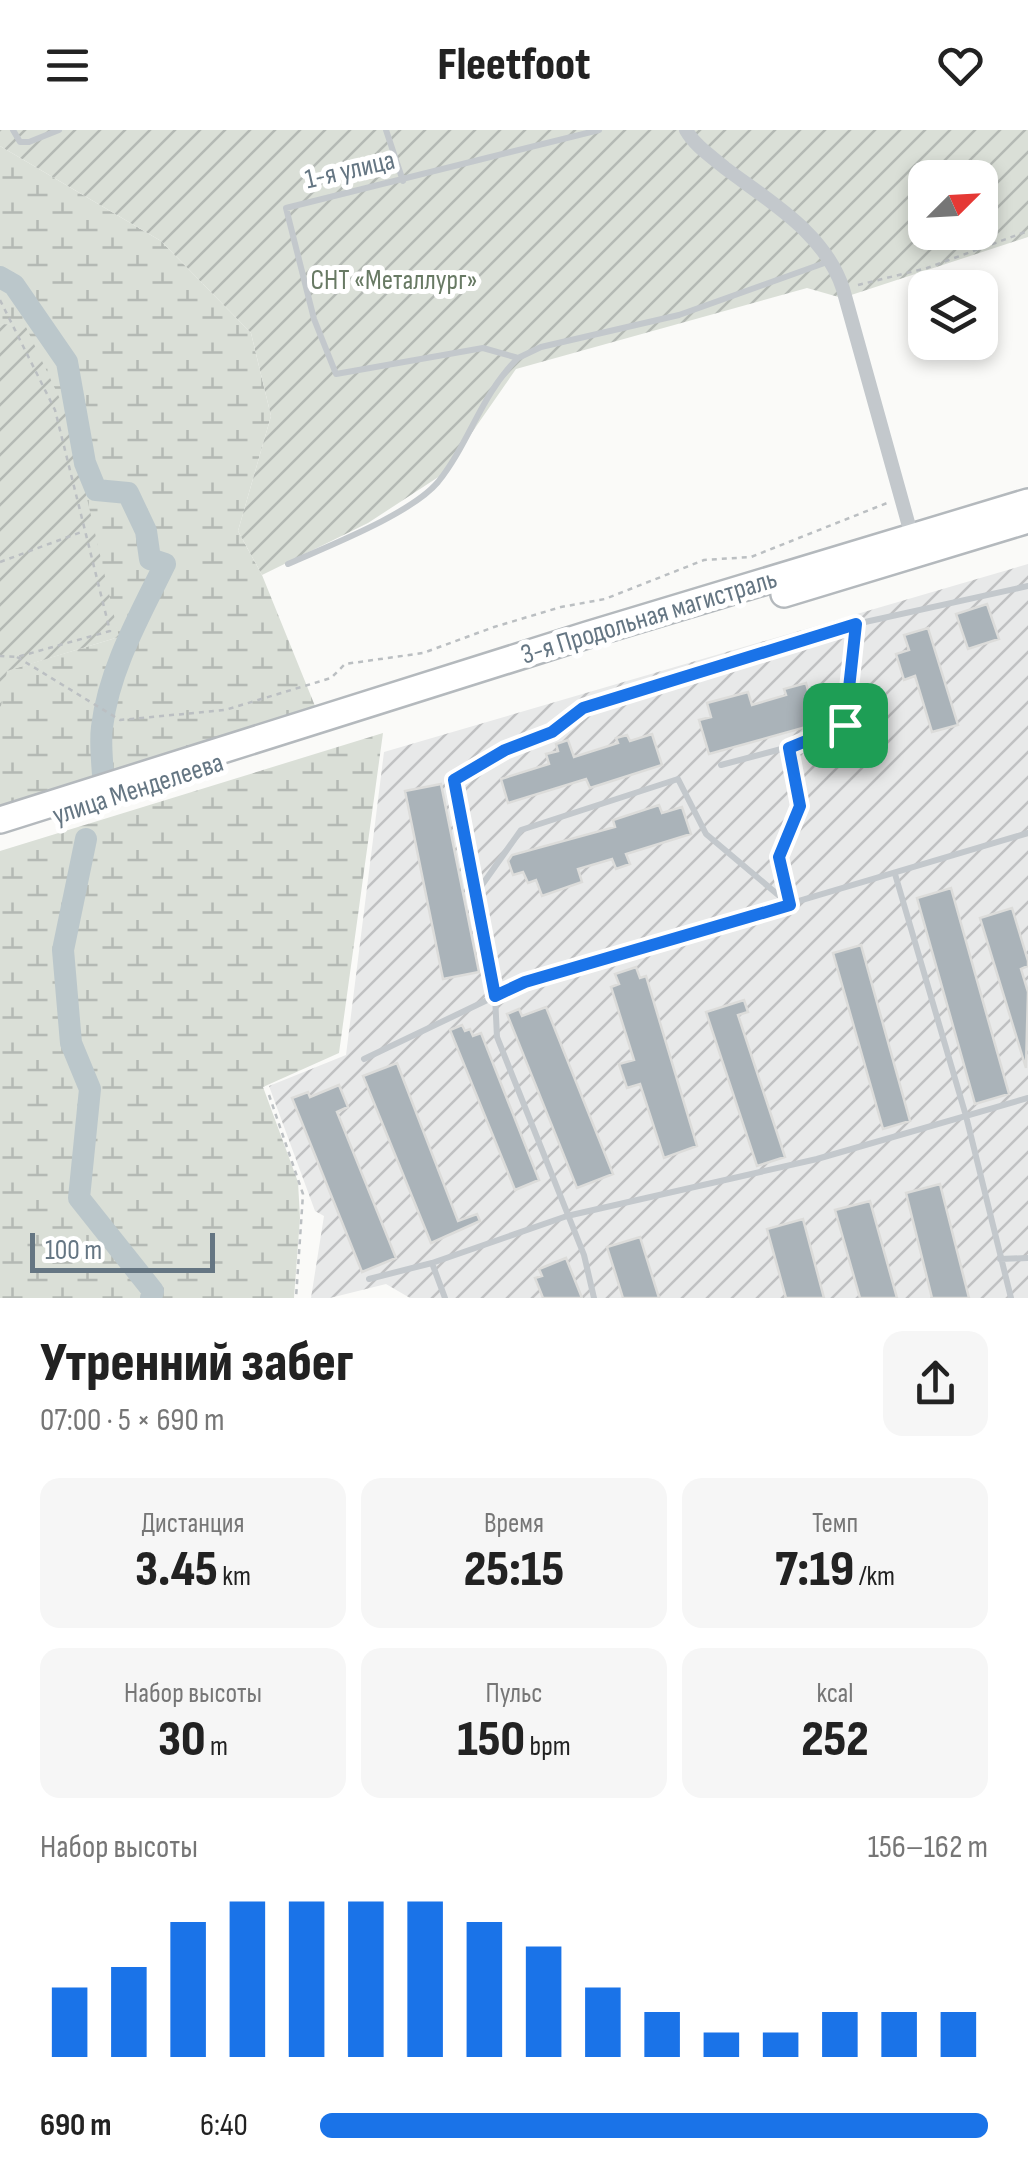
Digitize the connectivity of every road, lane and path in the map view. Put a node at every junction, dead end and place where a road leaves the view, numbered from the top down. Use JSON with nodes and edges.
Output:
{"nodes":[{"id":1,"x":13,"y":130,"type":"edge"},
{"id":2,"x":60,"y":130,"type":"edge"},
{"id":3,"x":386,"y":130,"type":"edge"},
{"id":4,"x":599,"y":130,"type":"edge"},
{"id":5,"x":686,"y":130,"type":"edge"},
{"id":6,"x":403,"y":181,"type":"junction"},
{"id":7,"x":1028,"y":231,"type":"edge"},
{"id":8,"x":832,"y":260,"type":"junction"},
{"id":9,"x":844,"y":289,"type":"junction"},
{"id":10,"x":0,"y":300,"type":"edge"},
{"id":11,"x":518,"y":358,"type":"junction"},
{"id":12,"x":902,"y":497,"type":"junction"},
{"id":13,"x":1028,"y":502,"type":"edge"},
{"id":14,"x":1021,"y":528,"type":"edge"},
{"id":15,"x":85,"y":530,"type":"junction"},
{"id":16,"x":912,"y":536,"type":"junction"},
{"id":17,"x":999,"y":539,"type":"dead end"},
{"id":18,"x":0,"y":562,"type":"edge"},
{"id":19,"x":288,"y":564,"type":"dead end"},
{"id":20,"x":1028,"y":586,"type":"edge"},
{"id":21,"x":856,"y":624,"type":"junction"},
{"id":22,"x":0,"y":656,"type":"edge"},
{"id":23,"x":18,"y":657,"type":"junction"},
{"id":24,"x":273,"y":740,"type":"junction"},
{"id":25,"x":789,"y":748,"type":"junction"},
{"id":26,"x":721,"y":766,"type":"dead end"},
{"id":27,"x":0,"y":820,"type":"edge"},
{"id":28,"x":0,"y":832,"type":"edge"},
{"id":29,"x":1028,"y":833,"type":"edge"},
{"id":30,"x":895,"y":874,"type":"junction"},
{"id":31,"x":476,"y":893,"type":"junction"},
{"id":32,"x":790,"y":905,"type":"junction"},
{"id":33,"x":495,"y":996,"type":"junction"},
{"id":34,"x":364,"y":1059,"type":"dead end"},
{"id":35,"x":269,"y":1095,"type":"dead end"},
{"id":36,"x":1028,"y":1098,"type":"edge"},
{"id":37,"x":966,"y":1116,"type":"junction"},
{"id":38,"x":567,"y":1216,"type":"junction"},
{"id":39,"x":1028,"y":1258,"type":"edge"},
{"id":40,"x":1000,"y":1259,"type":"junction"},
{"id":41,"x":432,"y":1263,"type":"junction"},
{"id":42,"x":369,"y":1279,"type":"dead end"},
{"id":43,"x":296,"y":1298,"type":"edge"},
{"id":44,"x":446,"y":1298,"type":"edge"},
{"id":45,"x":594,"y":1298,"type":"edge"},
{"id":46,"x":1011,"y":1298,"type":"edge"}],
"edges":[{"from":1,"to":2,"type":"lane"},
{"from":3,"to":6,"type":"lane"},
{"from":4,"to":6,"type":"lane","name":"1-я улица"},
{"from":5,"to":8,"type":"street"},
{"from":6,"to":11,"type":"lane","name":"1-я улица"},
{"from":7,"to":9,"type":"path"},
{"from":8,"to":9,"type":"street"},
{"from":8,"to":11,"type":"lane"},
{"from":9,"to":12,"type":"street"},
{"from":10,"to":15,"type":"path"},
{"from":11,"to":19,"type":"lane"},
{"from":12,"to":16,"type":"street"},
{"from":12,"to":23,"type":"path"},
{"from":13,"to":16,"type":"highway","name":"3-я Продольная магистраль"},
{"from":14,"to":17,"type":"lane"},
{"from":14,"to":24,"type":"highway","name":"3-я Продольная магистраль"},
{"from":15,"to":18,"type":"path"},
{"from":15,"to":23,"type":"path"},
{"from":16,"to":24,"type":"highway","name":"3-я Продольная магистраль"},
{"from":20,"to":21,"type":"lane"},
{"from":21,"to":25,"type":"lane"},
{"from":21,"to":31,"type":"lane"},
{"from":22,"to":23,"type":"path"},
{"from":24,"to":27,"type":"highway","name":"улица Менделеева"},
{"from":24,"to":28,"type":"highway","name":"улица Менделеева"},
{"from":25,"to":26,"type":"lane"},
{"from":25,"to":32,"type":"lane"},
{"from":29,"to":30,"type":"lane"},
{"from":30,"to":32,"type":"lane"},
{"from":30,"to":37,"type":"lane"},
{"from":31,"to":32,"type":"lane"},
{"from":31,"to":33,"type":"lane"},
{"from":32,"to":33,"type":"lane"},
{"from":33,"to":34,"type":"lane"},
{"from":33,"to":38,"type":"lane"},
{"from":35,"to":43,"type":"path"},
{"from":36,"to":37,"type":"lane"},
{"from":37,"to":38,"type":"lane"},
{"from":37,"to":40,"type":"lane"},
{"from":38,"to":41,"type":"lane"},
{"from":38,"to":45,"type":"lane"},
{"from":39,"to":40,"type":"lane"},
{"from":40,"to":46,"type":"lane"},
{"from":41,"to":42,"type":"lane"},
{"from":41,"to":44,"type":"lane"}]}
